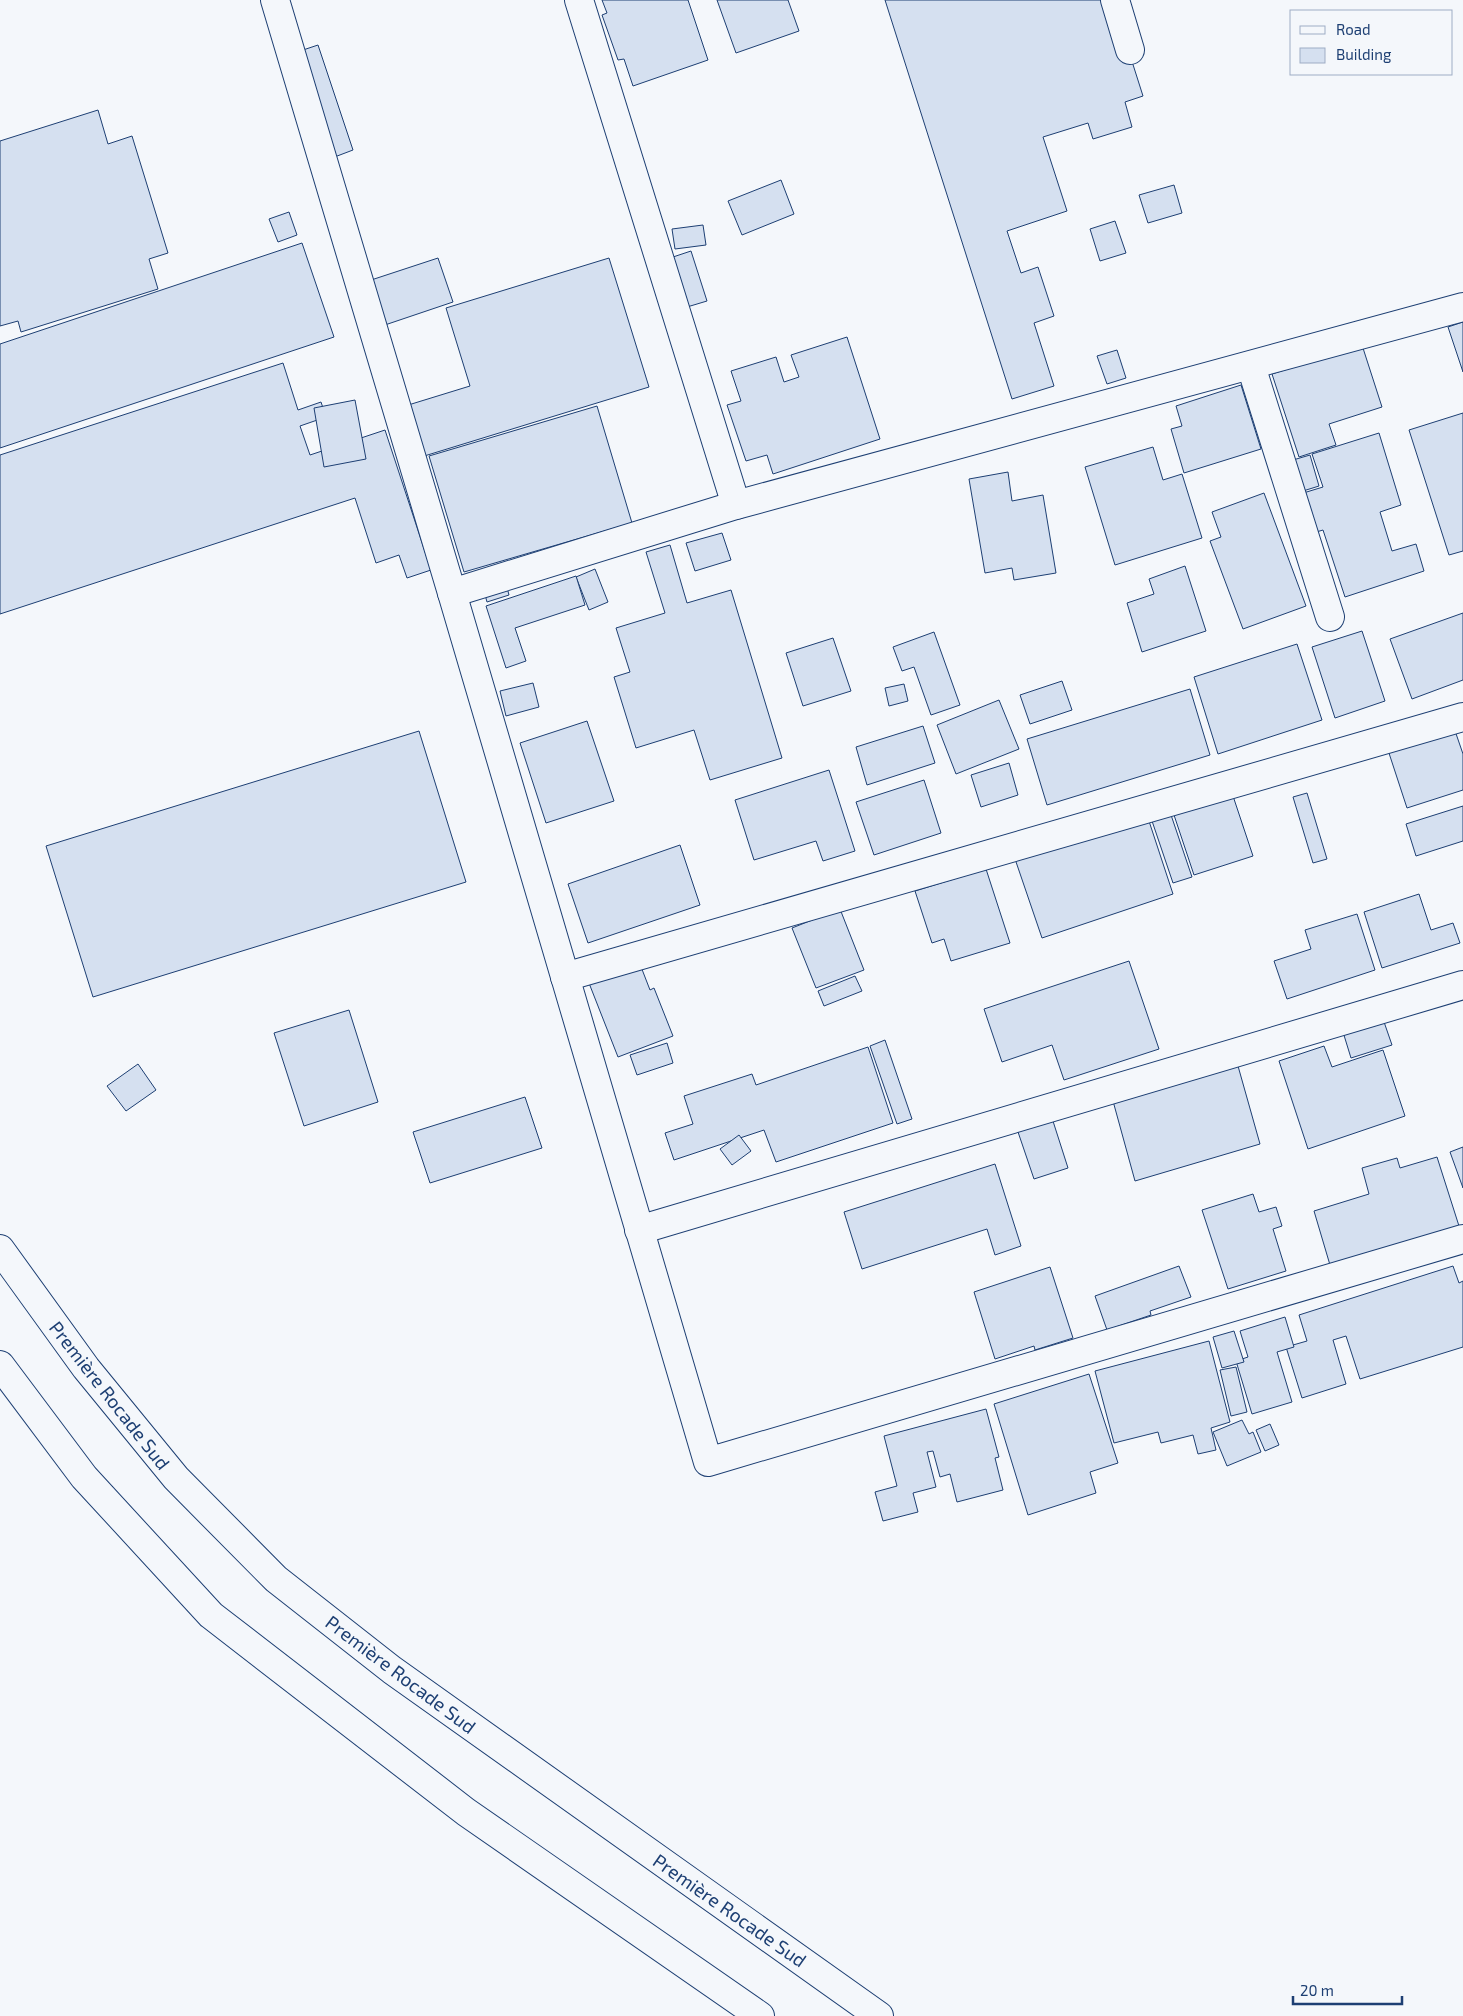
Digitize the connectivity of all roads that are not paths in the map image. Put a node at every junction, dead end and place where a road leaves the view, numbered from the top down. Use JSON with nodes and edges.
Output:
{"nodes":[{"id":1,"x":275,"y":0,"type":"edge"},
{"id":2,"x":579,"y":0,"type":"edge"},
{"id":3,"x":1116,"y":0,"type":"edge"},
{"id":4,"x":1130,"y":50,"type":"dead end"},
{"id":5,"x":1463,"y":307,"type":"edge"},
{"id":6,"x":1251,"y":366,"type":"junction"},
{"id":7,"x":736,"y":505,"type":"junction"},
{"id":8,"x":452,"y":593,"type":"junction"},
{"id":9,"x":1330,"y":617,"type":"dead end"},
{"id":10,"x":1463,"y":717,"type":"edge"},
{"id":11,"x":565,"y":977,"type":"junction"},
{"id":12,"x":1463,"y":986,"type":"edge"},
{"id":13,"x":639,"y":1230,"type":"junction"},
{"id":14,"x":1463,"y":1239,"type":"edge"},
{"id":15,"x":0,"y":1249,"type":"edge"},
{"id":16,"x":0,"y":1365,"type":"edge"},
{"id":17,"x":760,"y":2016,"type":"edge"},
{"id":18,"x":879,"y":2016,"type":"edge"}],
"edges":[{"from":1,"to":8,"type":"main road"},
{"from":2,"to":7,"type":"main road"},
{"from":3,"to":4,"type":"main road"},
{"from":5,"to":6,"type":"main road"},
{"from":6,"to":7,"type":"main road"},
{"from":6,"to":9,"type":"main road"},
{"from":7,"to":8,"type":"main road"},
{"from":8,"to":11,"type":"main road"},
{"from":10,"to":11,"type":"main road"},
{"from":11,"to":13,"type":"main road"},
{"from":12,"to":13,"type":"main road"},
{"from":13,"to":14,"type":"main road"},
{"from":15,"to":18,"type":"main road","name":"Première Rocade Sud"},
{"from":16,"to":17,"type":"main road"}]}
